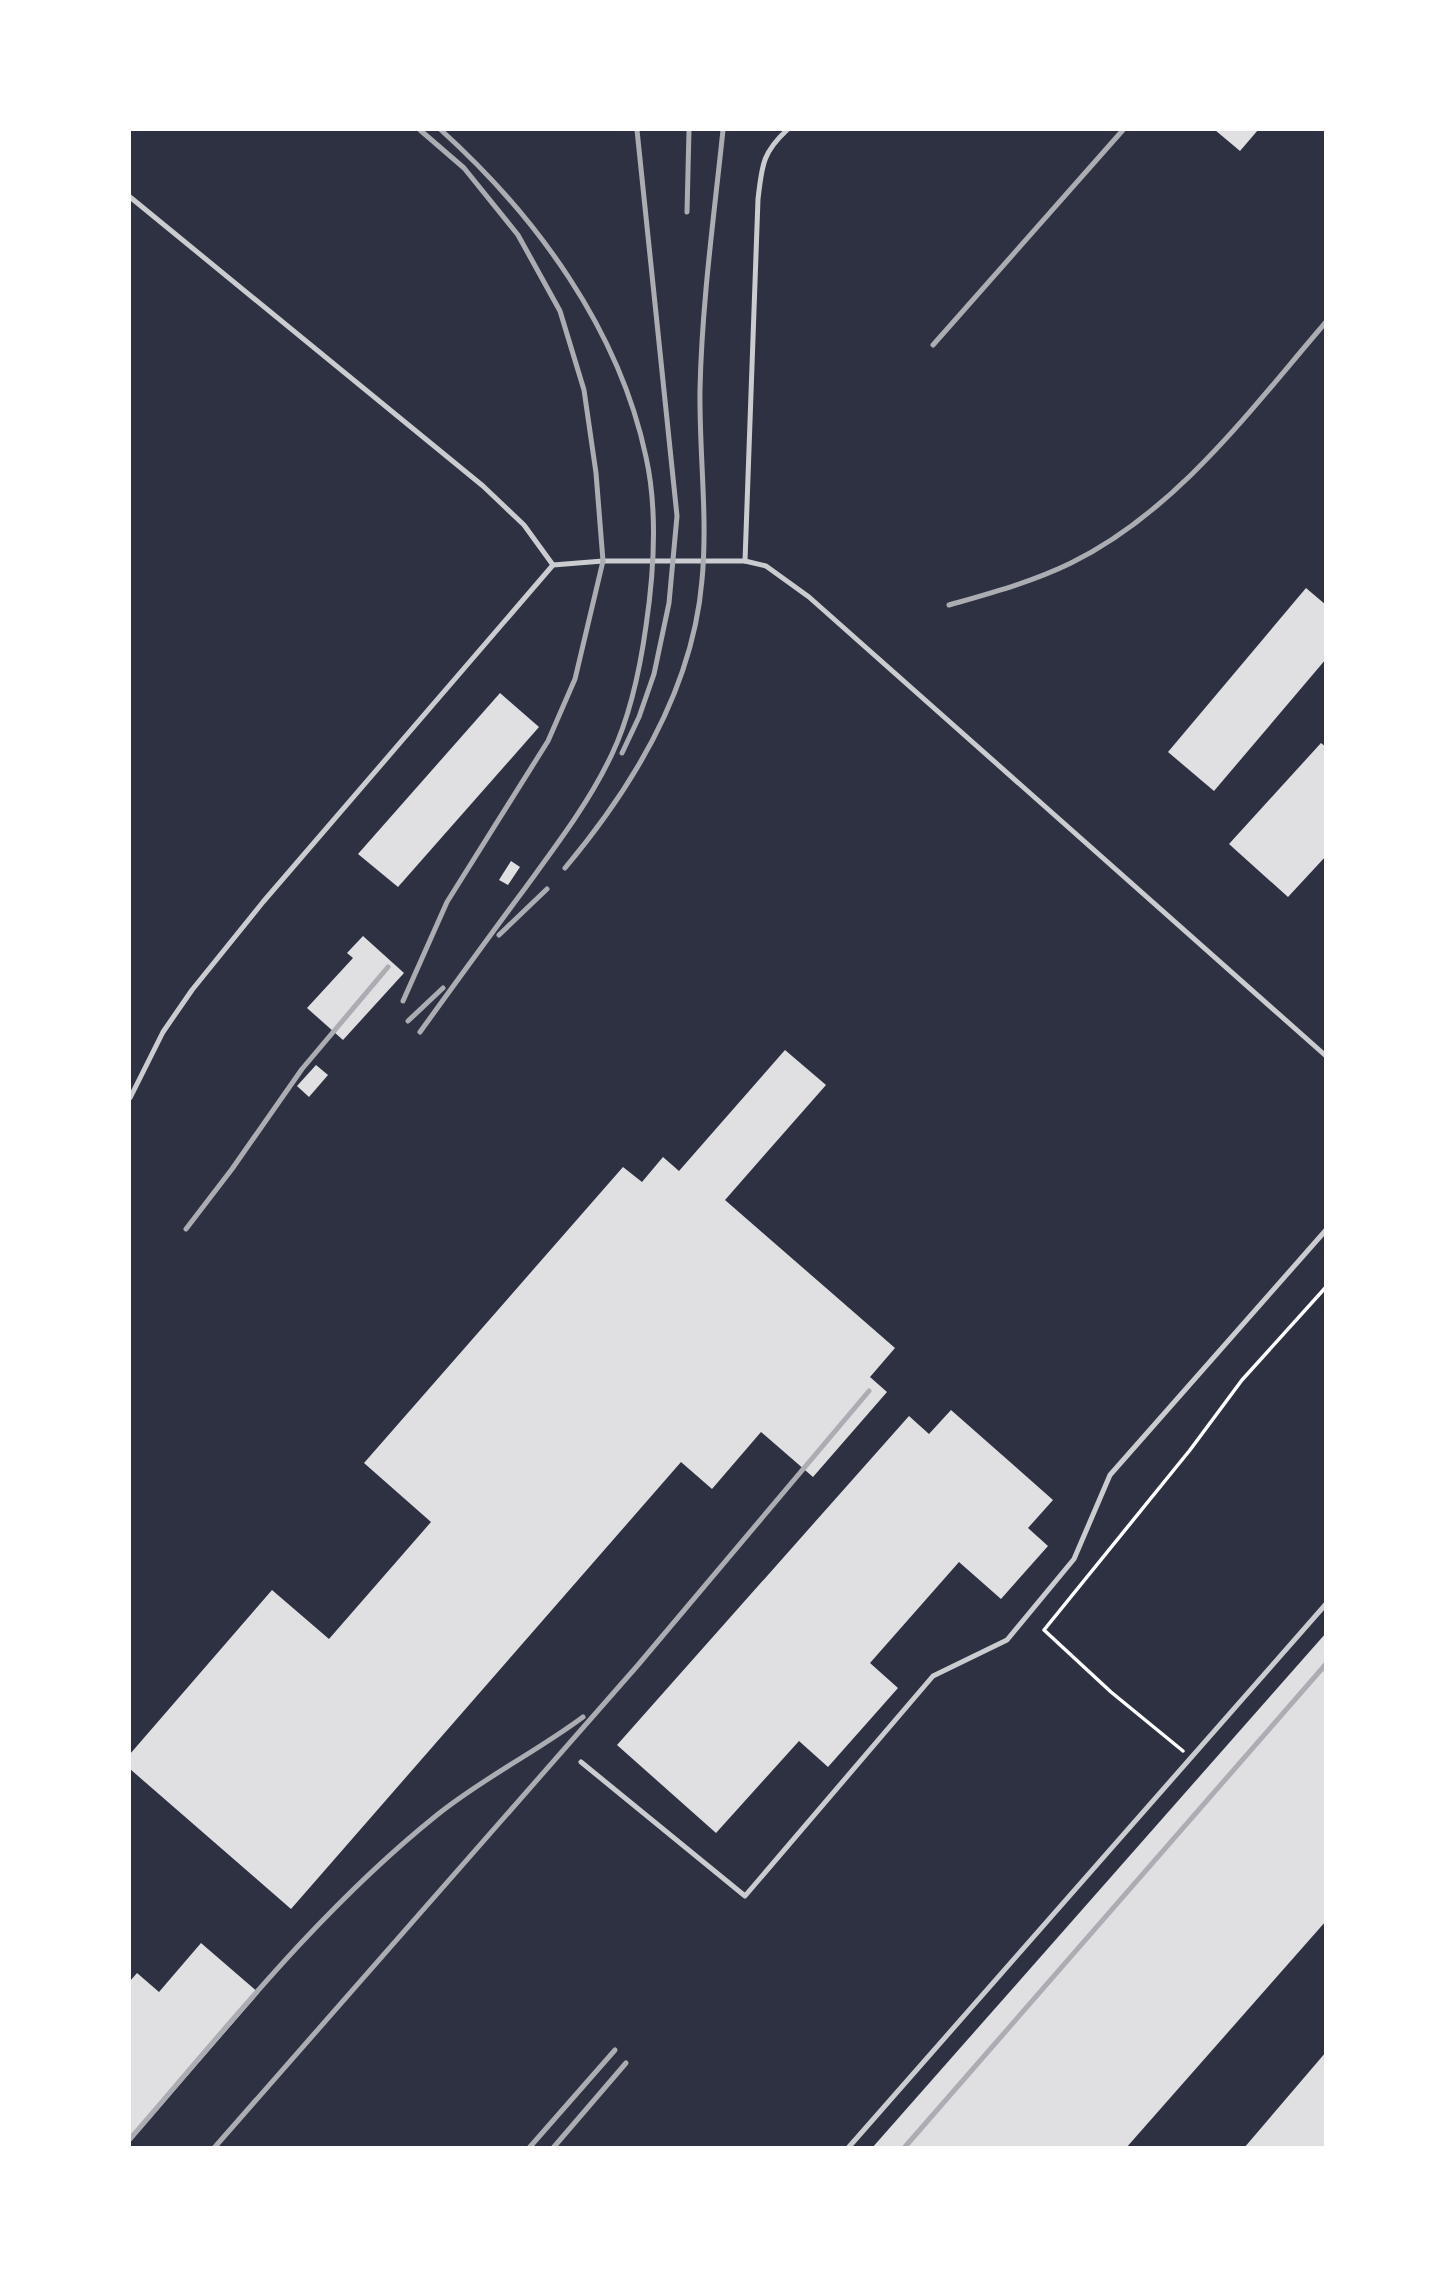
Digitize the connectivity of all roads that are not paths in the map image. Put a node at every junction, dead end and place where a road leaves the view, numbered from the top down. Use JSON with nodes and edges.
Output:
{"nodes":[{"id":1,"x":787,"y":130,"type":"edge"},
{"id":2,"x":130,"y":197,"type":"edge"},
{"id":3,"x":745,"y":561,"type":"junction"},
{"id":4,"x":552,"y":565,"type":"junction"},
{"id":5,"x":1325,"y":1056,"type":"edge"},
{"id":6,"x":130,"y":1098,"type":"edge"},
{"id":7,"x":1325,"y":1230,"type":"edge"},
{"id":8,"x":1325,"y":1604,"type":"edge"},
{"id":9,"x":581,"y":1762,"type":"dead end"},
{"id":10,"x":848,"y":2147,"type":"edge"}],
"edges":[{"from":1,"to":3,"type":"lane"},
{"from":2,"to":4,"type":"lane"},
{"from":3,"to":4,"type":"lane"},
{"from":3,"to":5,"type":"lane"},
{"from":4,"to":6,"type":"lane"},
{"from":7,"to":9,"type":"lane"},
{"from":8,"to":10,"type":"lane"}]}
